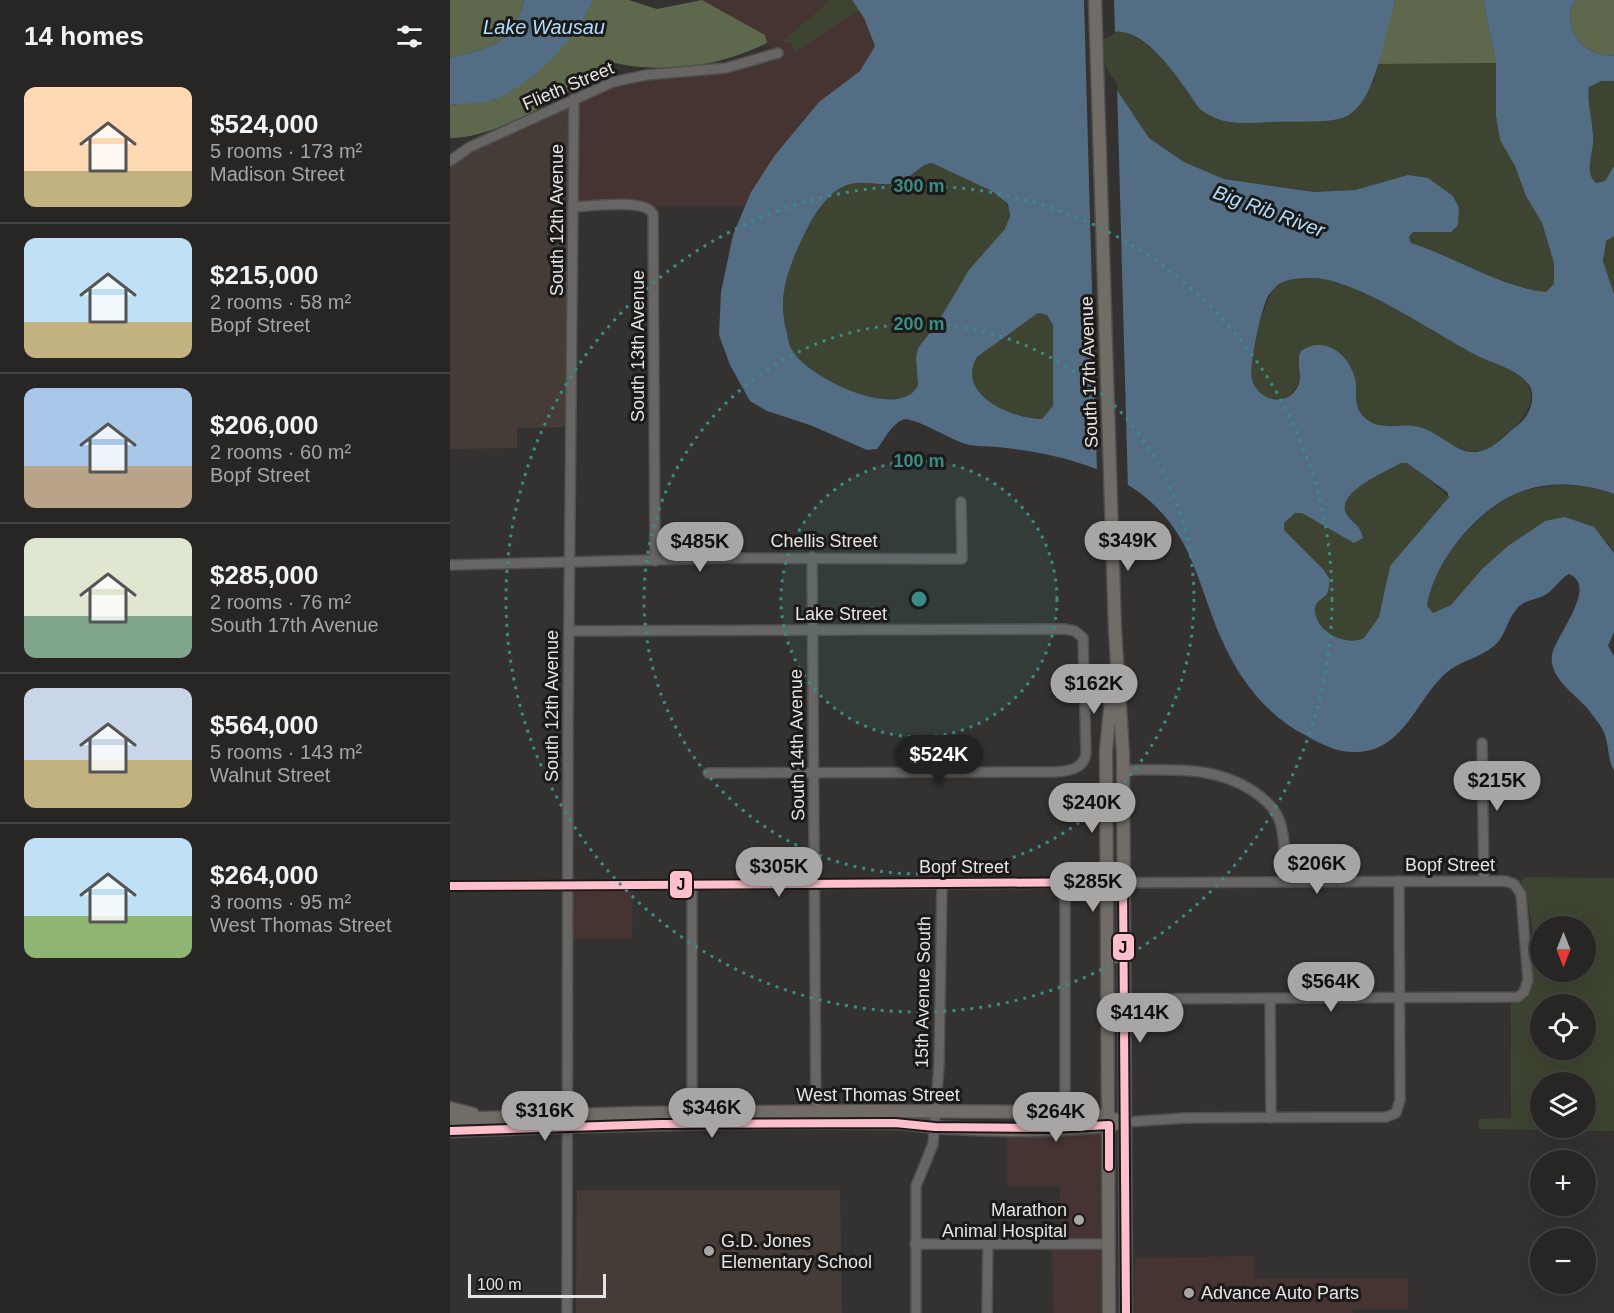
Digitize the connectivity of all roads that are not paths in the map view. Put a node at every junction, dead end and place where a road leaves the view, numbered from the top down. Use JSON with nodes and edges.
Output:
{"nodes":[{"id":1,"x":1095,"y":0,"type":"edge"},
{"id":2,"x":778,"y":53,"type":"dead end"},
{"id":3,"x":574,"y":99,"type":"junction"},
{"id":4,"x":450,"y":161,"type":"edge"},
{"id":5,"x":574,"y":207,"type":"junction"},
{"id":6,"x":961,"y":502,"type":"dead end"},
{"id":7,"x":812,"y":558,"type":"junction"},
{"id":8,"x":655,"y":561,"type":"junction"},
{"id":9,"x":570,"y":564,"type":"junction"},
{"id":10,"x":450,"y":565,"type":"edge"},
{"id":11,"x":812,"y":631,"type":"junction"},
{"id":12,"x":569,"y":632,"type":"junction"},
{"id":13,"x":1116,"y":645,"type":"junction"},
{"id":14,"x":1482,"y":742,"type":"dead end"},
{"id":15,"x":1124,"y":770,"type":"junction"},
{"id":16,"x":708,"y":773,"type":"dead end"},
{"id":17,"x":814,"y":773,"type":"junction"},
{"id":18,"x":1400,"y":881,"type":"junction"},
{"id":19,"x":1484,"y":881,"type":"junction"},
{"id":20,"x":1065,"y":882,"type":"junction"},
{"id":21,"x":1107,"y":882,"type":"junction"},
{"id":22,"x":1123,"y":882,"type":"junction"},
{"id":23,"x":1285,"y":882,"type":"junction"},
{"id":24,"x":942,"y":883,"type":"junction"},
{"id":25,"x":815,"y":884,"type":"junction"},
{"id":26,"x":568,"y":885,"type":"junction"},
{"id":27,"x":692,"y":885,"type":"junction"},
{"id":28,"x":450,"y":886,"type":"edge"},
{"id":29,"x":1124,"y":999,"type":"junction"},
{"id":30,"x":1270,"y":999,"type":"junction"},
{"id":31,"x":1401,"y":999,"type":"junction"},
{"id":32,"x":450,"y":1108,"type":"edge"},
{"id":33,"x":692,"y":1112,"type":"junction"},
{"id":34,"x":816,"y":1112,"type":"junction"},
{"id":35,"x":936,"y":1113,"type":"junction"},
{"id":36,"x":1065,"y":1113,"type":"junction"},
{"id":37,"x":488,"y":1118,"type":"junction"},
{"id":38,"x":1271,"y":1118,"type":"junction"},
{"id":39,"x":450,"y":1119,"type":"edge"},
{"id":40,"x":568,"y":1120,"type":"junction"},
{"id":41,"x":1109,"y":1121,"type":"junction"},
{"id":42,"x":1126,"y":1122,"type":"junction"},
{"id":43,"x":935,"y":1127,"type":"junction"},
{"id":44,"x":450,"y":1131,"type":"edge"},
{"id":45,"x":915,"y":1244,"type":"junction"},
{"id":46,"x":988,"y":1244,"type":"junction"},
{"id":47,"x":1109,"y":1244,"type":"junction"},
{"id":48,"x":567,"y":1313,"type":"edge"},
{"id":49,"x":916,"y":1313,"type":"edge"},
{"id":50,"x":987,"y":1313,"type":"edge"},
{"id":51,"x":1109,"y":1313,"type":"edge"},
{"id":52,"x":1126,"y":1313,"type":"edge"}],
"edges":[{"from":1,"to":13,"type":"main road","name":"South 17th Avenue"},
{"from":2,"to":3,"type":"street","name":"Flieth Street"},
{"from":3,"to":4,"type":"street","name":"Flieth Street"},
{"from":3,"to":5,"type":"street","name":"South 12th Avenue"},
{"from":5,"to":8,"type":"street","name":"South 13th Avenue"},
{"from":5,"to":9,"type":"street","name":"South 12th Avenue"},
{"from":6,"to":7,"type":"street","name":"Chellis Street"},
{"from":7,"to":8,"type":"street","name":"Chellis Street"},
{"from":7,"to":11,"type":"street","name":"South 14th Avenue"},
{"from":8,"to":9,"type":"street","name":"Chellis Street"},
{"from":9,"to":10,"type":"street","name":"Chellis Street"},
{"from":9,"to":12,"type":"street","name":"South 12th Avenue"},
{"from":11,"to":12,"type":"street","name":"Lake Street"},
{"from":11,"to":17,"type":"street","name":"South 14th Avenue"},
{"from":11,"to":17,"type":"street","name":"Lake Street"},
{"from":12,"to":26,"type":"street","name":"South 12th Avenue"},
{"from":13,"to":15,"type":"main road","name":"South 17th Avenue"},
{"from":13,"to":21,"type":"main road","name":"South 17th Avenue"},
{"from":14,"to":19,"type":"street"},
{"from":15,"to":22,"type":"main road","name":"South 17th Avenue"},
{"from":15,"to":23,"type":"street"},
{"from":16,"to":17,"type":"street"},
{"from":17,"to":25,"type":"street","name":"South 14th Avenue"},
{"from":18,"to":19,"type":"street","name":"Bopf Street"},
{"from":18,"to":23,"type":"street","name":"Bopf Street"},
{"from":18,"to":31,"type":"street"},
{"from":19,"to":31,"type":"street","name":"Bopf Street"},
{"from":20,"to":21,"type":"street","name":"Bopf Street"},
{"from":20,"to":24,"type":"street","name":"Bopf Street"},
{"from":20,"to":36,"type":"street"},
{"from":21,"to":22,"type":"street","name":"Bopf Street"},
{"from":21,"to":41,"type":"main road","name":"South 17th Avenue"},
{"from":22,"to":23,"type":"street","name":"Bopf Street"},
{"from":22,"to":29,"type":"main road","name":"South 17th Avenue"},
{"from":24,"to":25,"type":"street","name":"Bopf Street"},
{"from":24,"to":35,"type":"street","name":"15th Avenue South"},
{"from":25,"to":27,"type":"street","name":"Bopf Street"},
{"from":25,"to":34,"type":"street","name":"South 14th Avenue"},
{"from":26,"to":27,"type":"street","name":"Bopf Street"},
{"from":26,"to":28,"type":"street","name":"Bopf Street"},
{"from":26,"to":40,"type":"street","name":"South 12th Avenue"},
{"from":27,"to":33,"type":"street"},
{"from":29,"to":30,"type":"street"},
{"from":29,"to":42,"type":"main road","name":"South 17th Avenue"},
{"from":30,"to":31,"type":"street"},
{"from":30,"to":38,"type":"street"},
{"from":31,"to":38,"type":"street","name":"West Thomas Street"},
{"from":32,"to":37,"type":"main road"},
{"from":33,"to":34,"type":"main road","name":"West Thomas Street"},
{"from":33,"to":40,"type":"main road","name":"West Thomas Street"},
{"from":34,"to":35,"type":"main road","name":"West Thomas Street"},
{"from":35,"to":36,"type":"main road","name":"West Thomas Street"},
{"from":35,"to":43,"type":"street","name":"15th Avenue South"},
{"from":36,"to":41,"type":"main road","name":"West Thomas Street"},
{"from":37,"to":39,"type":"main road","name":"West Thomas Street"},
{"from":37,"to":40,"type":"main road","name":"West Thomas Street"},
{"from":38,"to":42,"type":"street","name":"West Thomas Street"},
{"from":40,"to":43,"type":"main road","name":"West Thomas Street"},
{"from":40,"to":44,"type":"main road","name":"West Thomas Street"},
{"from":40,"to":48,"type":"street","name":"South 12th Avenue"},
{"from":41,"to":42,"type":"main road","name":"West Thomas Street"},
{"from":41,"to":43,"type":"main road","name":"West Thomas Street"},
{"from":41,"to":47,"type":"main road","name":"South 17th Avenue"},
{"from":42,"to":52,"type":"main road","name":"South 17th Avenue"},
{"from":43,"to":45,"type":"street","name":"15th Avenue South"},
{"from":45,"to":46,"type":"street"},
{"from":45,"to":49,"type":"street","name":"15th Avenue South"},
{"from":46,"to":47,"type":"street"},
{"from":46,"to":50,"type":"street"},
{"from":47,"to":51,"type":"main road","name":"South 17th Avenue"}]}
